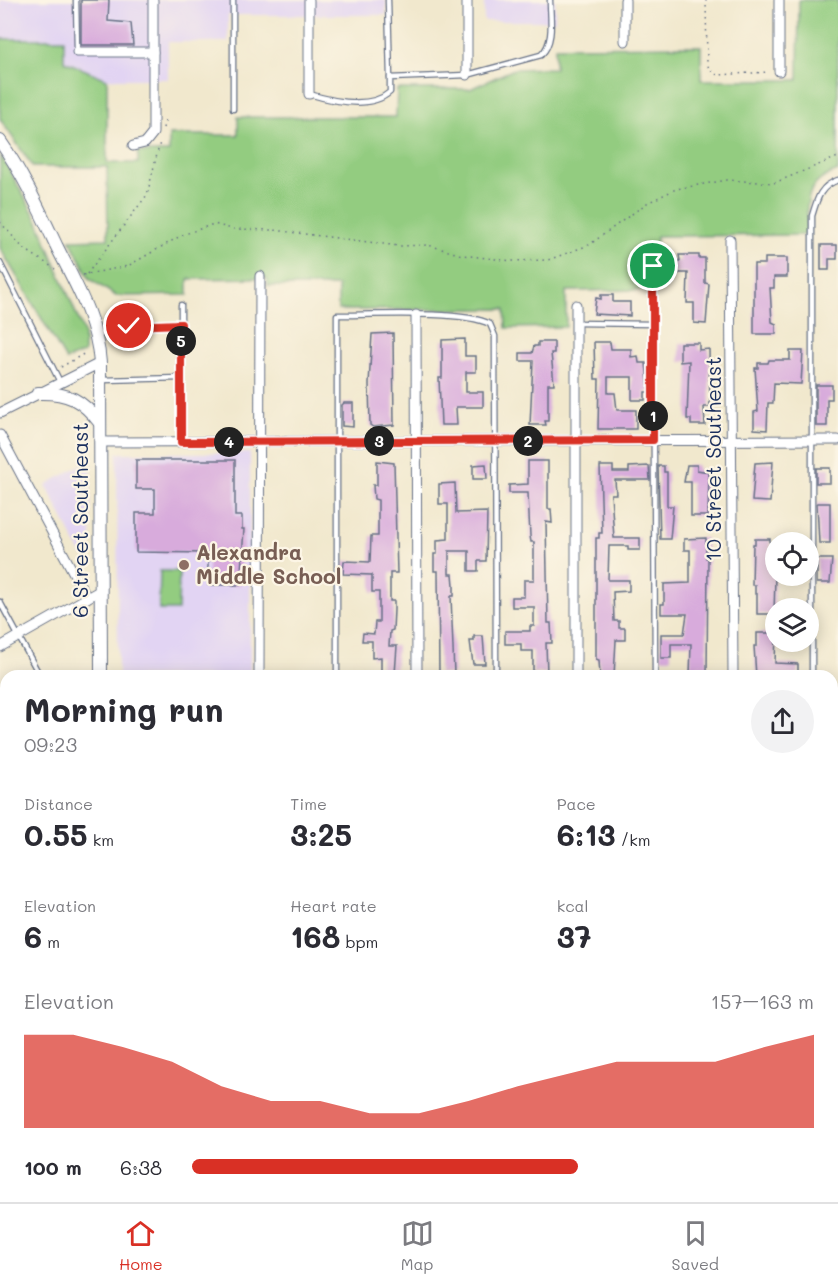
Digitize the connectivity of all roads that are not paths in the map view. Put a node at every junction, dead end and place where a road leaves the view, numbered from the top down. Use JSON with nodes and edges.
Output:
{"nodes":[{"id":1,"x":76,"y":0,"type":"edge"},
{"id":2,"x":153,"y":0,"type":"edge"},
{"id":3,"x":233,"y":0,"type":"edge"},
{"id":4,"x":309,"y":0,"type":"edge"},
{"id":5,"x":388,"y":0,"type":"edge"},
{"id":6,"x":468,"y":0,"type":"edge"},
{"id":7,"x":550,"y":0,"type":"edge"},
{"id":8,"x":625,"y":0,"type":"edge"},
{"id":9,"x":779,"y":0,"type":"edge"},
{"id":10,"x":625,"y":41,"type":"dead end"},
{"id":11,"x":77,"y":52,"type":"joint"},
{"id":12,"x":153,"y":52,"type":"junction"},
{"id":13,"x":778,"y":71,"type":"road end"},
{"id":14,"x":467,"y":75,"type":"junction"},
{"id":15,"x":390,"y":78,"type":"junction"},
{"id":16,"x":309,"y":94,"type":"joint"},
{"id":17,"x":233,"y":110,"type":"dead end"},
{"id":18,"x":0,"y":141,"type":"edge"},
{"id":19,"x":133,"y":146,"type":"dead end"},
{"id":20,"x":838,"y":180,"type":"edge"},
{"id":21,"x":730,"y":240,"type":"dead end"},
{"id":22,"x":0,"y":263,"type":"edge"},
{"id":23,"x":653,"y":266,"type":"dead end"},
{"id":24,"x":260,"y":276,"type":"dead end"},
{"id":25,"x":181,"y":305,"type":"dead end"},
{"id":26,"x":576,"y":305,"type":"dead end"},
{"id":27,"x":416,"y":315,"type":"junction"},
{"id":28,"x":576,"y":323,"type":"junction"},
{"id":29,"x":181,"y":324,"type":"junction"},
{"id":30,"x":653,"y":324,"type":"junction"},
{"id":31,"x":97,"y":336,"type":"junction"},
{"id":32,"x":100,"y":363,"type":"junction"},
{"id":33,"x":181,"y":378,"type":"junction"},
{"id":34,"x":100,"y":380,"type":"junction"},
{"id":35,"x":60,"y":382,"type":"junction"},
{"id":36,"x":38,"y":393,"type":"junction"},
{"id":37,"x":0,"y":413,"type":"edge"},
{"id":38,"x":100,"y":423,"type":"junction"},
{"id":39,"x":0,"y":435,"type":"edge"},
{"id":40,"x":653,"y":440,"type":"junction"},
{"id":41,"x":732,"y":440,"type":"junction"},
{"id":42,"x":812,"y":440,"type":"junction"},
{"id":43,"x":838,"y":440,"type":"edge"},
{"id":44,"x":337,"y":441,"type":"junction"},
{"id":45,"x":417,"y":441,"type":"junction"},
{"id":46,"x":495,"y":441,"type":"junction"},
{"id":47,"x":576,"y":441,"type":"junction"},
{"id":48,"x":100,"y":442,"type":"junction"},
{"id":49,"x":181,"y":442,"type":"junction"},
{"id":50,"x":260,"y":442,"type":"junction"},
{"id":51,"x":101,"y":590,"type":"junction"},
{"id":52,"x":87,"y":598,"type":"junction"},
{"id":53,"x":0,"y":602,"type":"edge"},
{"id":54,"x":19,"y":637,"type":"junction"},
{"id":55,"x":0,"y":647,"type":"edge"},
{"id":56,"x":37,"y":670,"type":"edge"},
{"id":57,"x":101,"y":670,"type":"edge"},
{"id":58,"x":259,"y":670,"type":"edge"},
{"id":59,"x":337,"y":670,"type":"edge"},
{"id":60,"x":417,"y":670,"type":"edge"},
{"id":61,"x":496,"y":670,"type":"edge"},
{"id":62,"x":576,"y":670,"type":"edge"},
{"id":63,"x":655,"y":670,"type":"edge"},
{"id":64,"x":733,"y":670,"type":"edge"},
{"id":65,"x":812,"y":670,"type":"edge"}],
"edges":[{"from":1,"to":11,"type":"lane"},
{"from":2,"to":12,"type":"street"},
{"from":3,"to":17,"type":"lane"},
{"from":4,"to":16,"type":"street"},
{"from":5,"to":15,"type":"lane"},
{"from":6,"to":14,"type":"street"},
{"from":7,"to":14,"type":"lane"},
{"from":8,"to":10,"type":"street"},
{"from":9,"to":13,"type":"street"},
{"from":11,"to":12,"type":"street"},
{"from":12,"to":19,"type":"street"},
{"from":14,"to":15,"type":"lane"},
{"from":15,"to":16,"type":"lane"},
{"from":18,"to":31,"type":"street","name":"6 Street Southeast"},
{"from":20,"to":42,"type":"lane"},
{"from":21,"to":41,"type":"street","name":"10 Street Southeast"},
{"from":22,"to":35,"type":"lane"},
{"from":23,"to":30,"type":"lane"},
{"from":24,"to":50,"type":"street"},
{"from":25,"to":29,"type":"lane"},
{"from":26,"to":28,"type":"street"},
{"from":27,"to":44,"type":"lane"},
{"from":27,"to":45,"type":"street"},
{"from":27,"to":46,"type":"lane"},
{"from":28,"to":30,"type":"lane"},
{"from":28,"to":47,"type":"street"},
{"from":29,"to":31,"type":"lane"},
{"from":29,"to":33,"type":"lane"},
{"from":30,"to":40,"type":"lane"},
{"from":31,"to":32,"type":"street","name":"6 Street Southeast"},
{"from":32,"to":34,"type":"street","name":"6 Street Southeast"},
{"from":32,"to":35,"type":"street"},
{"from":33,"to":34,"type":"lane"},
{"from":33,"to":49,"type":"lane"},
{"from":34,"to":38,"type":"street","name":"6 Street Southeast"},
{"from":35,"to":36,"type":"street"},
{"from":36,"to":37,"type":"street"},
{"from":36,"to":38,"type":"street"},
{"from":38,"to":48,"type":"street","name":"6 Street Southeast"},
{"from":39,"to":52,"type":"street"},
{"from":40,"to":41,"type":"street"},
{"from":40,"to":47,"type":"street"},
{"from":40,"to":63,"type":"lane"},
{"from":41,"to":42,"type":"street"},
{"from":41,"to":64,"type":"street","name":"10 Street Southeast"},
{"from":42,"to":43,"type":"street"},
{"from":42,"to":65,"type":"lane"},
{"from":44,"to":45,"type":"street"},
{"from":44,"to":50,"type":"street"},
{"from":44,"to":59,"type":"lane"},
{"from":45,"to":46,"type":"street"},
{"from":45,"to":60,"type":"street"},
{"from":46,"to":47,"type":"street"},
{"from":46,"to":61,"type":"lane"},
{"from":47,"to":62,"type":"street"},
{"from":48,"to":49,"type":"street"},
{"from":48,"to":51,"type":"street","name":"6 Street Southeast"},
{"from":49,"to":50,"type":"street"},
{"from":50,"to":58,"type":"street"},
{"from":51,"to":52,"type":"street"},
{"from":51,"to":57,"type":"street","name":"6 Street Southeast"},
{"from":52,"to":54,"type":"street"},
{"from":53,"to":54,"type":"lane"},
{"from":54,"to":55,"type":"street"},
{"from":54,"to":56,"type":"lane"}]}
